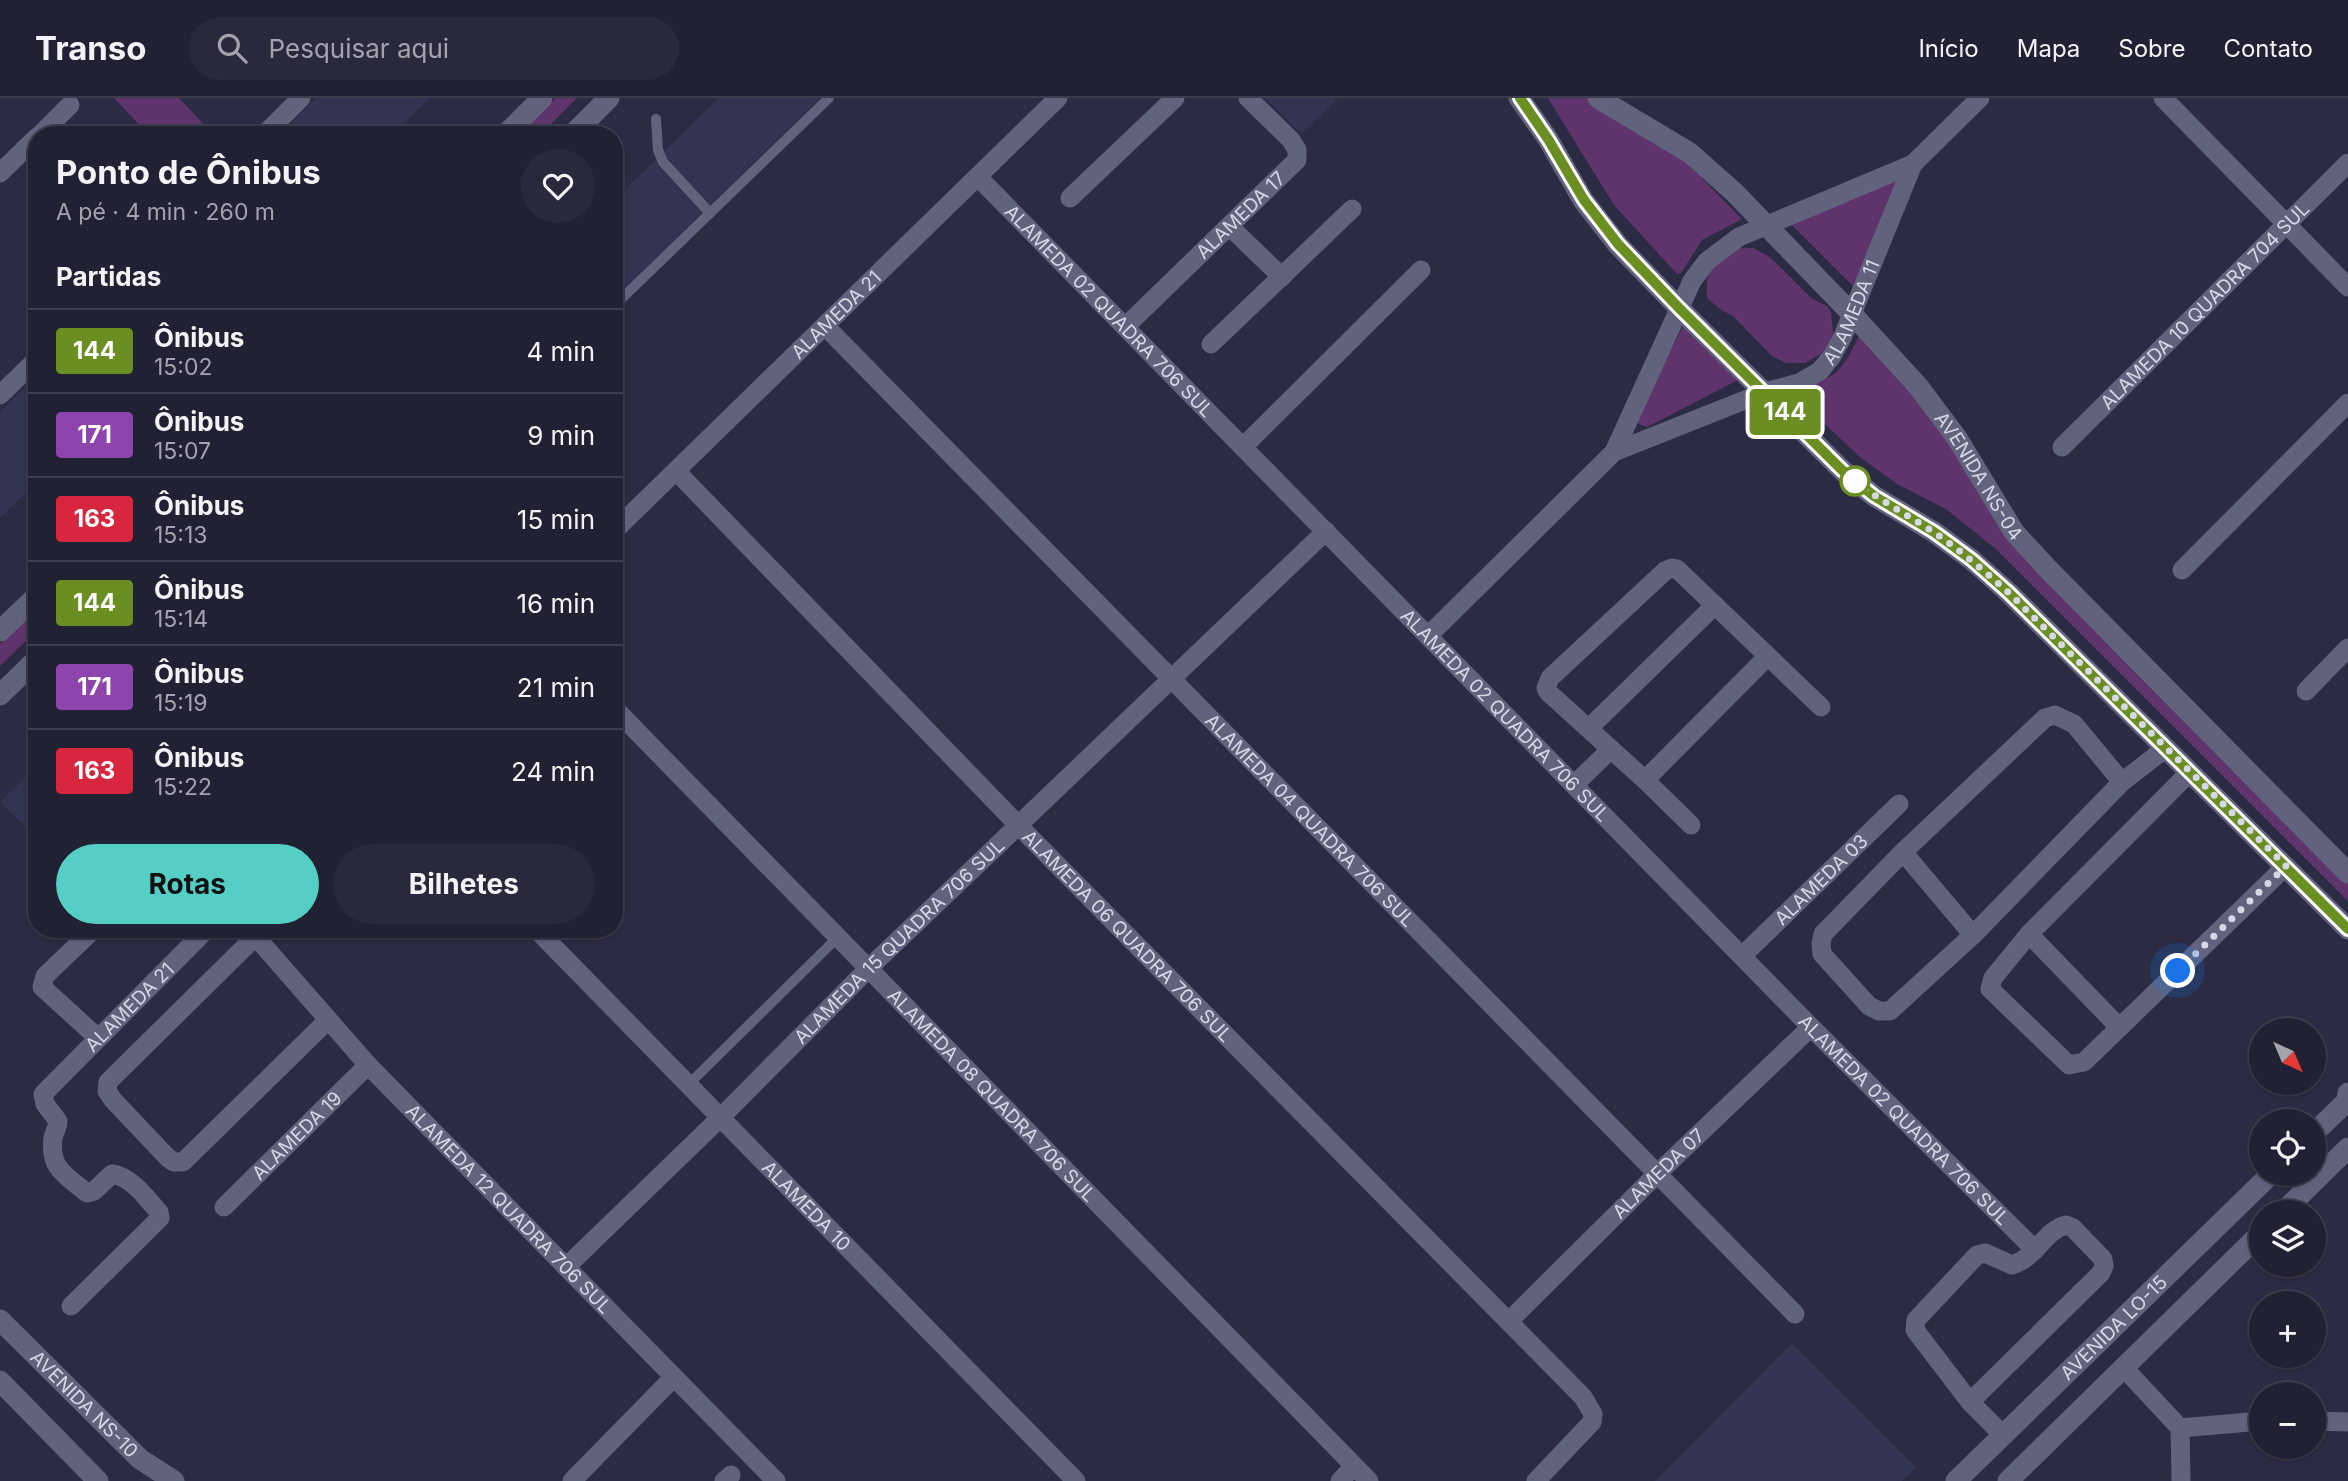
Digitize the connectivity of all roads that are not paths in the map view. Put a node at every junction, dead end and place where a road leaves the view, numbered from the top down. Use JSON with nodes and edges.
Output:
{"nodes":[{"id":1,"x":301,"y":98,"type":"edge"},
{"id":2,"x":542,"y":98,"type":"edge"},
{"id":3,"x":609,"y":98,"type":"edge"},
{"id":4,"x":829,"y":98,"type":"edge"},
{"id":5,"x":1058,"y":98,"type":"edge"},
{"id":6,"x":1175,"y":98,"type":"edge"},
{"id":7,"x":1248,"y":98,"type":"edge"},
{"id":8,"x":1520,"y":98,"type":"edge"},
{"id":9,"x":1598,"y":98,"type":"edge"},
{"id":10,"x":1980,"y":98,"type":"edge"},
{"id":11,"x":2173,"y":101,"type":"edge"},
{"id":12,"x":71,"y":105,"type":"dead end"},
{"id":13,"x":656,"y":119,"type":"dead end"},
{"id":14,"x":49,"y":126,"type":"edge"},
{"id":15,"x":273,"y":126,"type":"edge"},
{"id":16,"x":514,"y":126,"type":"edge"},
{"id":17,"x":581,"y":126,"type":"edge"},
{"id":18,"x":28,"y":146,"type":"edge"},
{"id":19,"x":2348,"y":163,"type":"edge"},
{"id":20,"x":1913,"y":164,"type":"junction"},
{"id":21,"x":0,"y":173,"type":"edge"},
{"id":22,"x":979,"y":177,"type":"junction"},
{"id":23,"x":1070,"y":198,"type":"dead end"},
{"id":24,"x":1352,"y":209,"type":"dead end"},
{"id":25,"x":710,"y":213,"type":"junction"},
{"id":26,"x":2286,"y":224,"type":"junction"},
{"id":27,"x":1765,"y":225,"type":"junction"},
{"id":28,"x":1229,"y":226,"type":"junction"},
{"id":29,"x":1421,"y":270,"type":"dead end"},
{"id":30,"x":1282,"y":277,"type":"junction"},
{"id":31,"x":2348,"y":288,"type":"edge"},
{"id":32,"x":623,"y":297,"type":"edge"},
{"id":33,"x":1679,"y":308,"type":"junction"},
{"id":34,"x":1852,"y":314,"type":"junction"},
{"id":35,"x":825,"y":327,"type":"junction"},
{"id":36,"x":1125,"y":327,"type":"junction"},
{"id":37,"x":1211,"y":344,"type":"dead end"},
{"id":38,"x":28,"y":368,"type":"edge"},
{"id":39,"x":1765,"y":392,"type":"junction"},
{"id":40,"x":0,"y":395,"type":"edge"},
{"id":41,"x":2348,"y":403,"type":"edge"},
{"id":42,"x":1243,"y":447,"type":"junction"},
{"id":43,"x":2062,"y":447,"type":"dead end"},
{"id":44,"x":1614,"y":452,"type":"junction"},
{"id":45,"x":676,"y":471,"type":"junction"},
{"id":46,"x":623,"y":522,"type":"edge"},
{"id":47,"x":1326,"y":531,"type":"junction"},
{"id":48,"x":2182,"y":570,"type":"dead end"},
{"id":49,"x":28,"y":605,"type":"edge"},
{"id":50,"x":1715,"y":605,"type":"junction"},
{"id":51,"x":0,"y":631,"type":"edge"},
{"id":52,"x":1428,"y":636,"type":"junction"},
{"id":53,"x":2348,"y":648,"type":"edge"},
{"id":54,"x":1767,"y":657,"type":"junction"},
{"id":55,"x":28,"y":668,"type":"edge"},
{"id":56,"x":1171,"y":681,"type":"junction"},
{"id":57,"x":2306,"y":691,"type":"dead end"},
{"id":58,"x":0,"y":695,"type":"edge"},
{"id":59,"x":1821,"y":707,"type":"dead end"},
{"id":60,"x":623,"y":717,"type":"edge"},
{"id":61,"x":1588,"y":728,"type":"junction"},
{"id":62,"x":2166,"y":748,"type":"junction"},
{"id":63,"x":1611,"y":749,"type":"junction"},
{"id":64,"x":2190,"y":772,"type":"junction"},
{"id":65,"x":1645,"y":780,"type":"junction"},
{"id":66,"x":2122,"y":782,"type":"junction"},
{"id":67,"x":1574,"y":785,"type":"junction"},
{"id":68,"x":1899,"y":804,"type":"dead end"},
{"id":69,"x":1690,"y":825,"type":"dead end"},
{"id":70,"x":1019,"y":826,"type":"junction"},
{"id":71,"x":1903,"y":852,"type":"junction"},
{"id":72,"x":2286,"y":866,"type":"junction"},
{"id":73,"x":2348,"y":873,"type":"edge"},
{"id":74,"x":2348,"y":929,"type":"edge"},
{"id":75,"x":2029,"y":934,"type":"junction"},
{"id":76,"x":1973,"y":935,"type":"junction"},
{"id":77,"x":838,"y":937,"type":"junction"},
{"id":78,"x":84,"y":938,"type":"edge"},
{"id":79,"x":198,"y":938,"type":"edge"},
{"id":80,"x":247,"y":938,"type":"edge"},
{"id":81,"x":256,"y":938,"type":"edge"},
{"id":82,"x":545,"y":938,"type":"edge"},
{"id":83,"x":1742,"y":956,"type":"junction"},
{"id":84,"x":869,"y":968,"type":"junction"},
{"id":85,"x":328,"y":1020,"type":"junction"},
{"id":86,"x":1811,"y":1027,"type":"junction"},
{"id":87,"x":2119,"y":1027,"type":"junction"},
{"id":88,"x":98,"y":1038,"type":"junction"},
{"id":89,"x":368,"y":1065,"type":"junction"},
{"id":90,"x":689,"y":1084,"type":"junction"},
{"id":91,"x":2348,"y":1093,"type":"edge"},
{"id":92,"x":721,"y":1117,"type":"junction"},
{"id":93,"x":2326,"y":1121,"type":"edge"},
{"id":94,"x":2348,"y":1148,"type":"edge"},
{"id":95,"x":1657,"y":1174,"type":"junction"},
{"id":96,"x":2260,"y":1186,"type":"edge"},
{"id":97,"x":2295,"y":1200,"type":"edge"},
{"id":98,"x":224,"y":1208,"type":"dead end"},
{"id":99,"x":2249,"y":1245,"type":"edge"},
{"id":100,"x":2035,"y":1250,"type":"junction"},
{"id":101,"x":566,"y":1267,"type":"junction"},
{"id":102,"x":71,"y":1306,"type":"dead end"},
{"id":103,"x":1795,"y":1314,"type":"dead end"},
{"id":104,"x":0,"y":1320,"type":"edge"},
{"id":105,"x":1509,"y":1321,"type":"junction"},
{"id":106,"x":2124,"y":1367,"type":"junction"},
{"id":107,"x":674,"y":1377,"type":"junction"},
{"id":108,"x":0,"y":1381,"type":"edge"},
{"id":109,"x":1970,"y":1402,"type":"junction"},
{"id":110,"x":2326,"y":1421,"type":"edge"},
{"id":111,"x":2249,"y":1422,"type":"edge"},
{"id":112,"x":2348,"y":1422,"type":"edge"},
{"id":113,"x":2180,"y":1428,"type":"junction"},
{"id":114,"x":2003,"y":1435,"type":"junction"},
{"id":115,"x":1354,"y":1466,"type":"junction"},
{"id":116,"x":99,"y":1481,"type":"edge"},
{"id":117,"x":174,"y":1481,"type":"edge"},
{"id":118,"x":572,"y":1481,"type":"edge"},
{"id":119,"x":776,"y":1481,"type":"edge"},
{"id":120,"x":1076,"y":1481,"type":"edge"},
{"id":121,"x":1340,"y":1481,"type":"edge"},
{"id":122,"x":1369,"y":1481,"type":"edge"},
{"id":123,"x":1536,"y":1481,"type":"edge"},
{"id":124,"x":1956,"y":1481,"type":"edge"},
{"id":125,"x":2008,"y":1481,"type":"edge"},
{"id":126,"x":2181,"y":1481,"type":"edge"}],
"edges":[{"from":1,"to":15,"type":"street"},
{"from":2,"to":16,"type":"street"},
{"from":3,"to":17,"type":"street"},
{"from":4,"to":25,"type":"lane"},
{"from":5,"to":22,"type":"street","name":"ALAMEDA 21"},
{"from":6,"to":23,"type":"street"},
{"from":7,"to":28,"type":"street","name":"ALAMEDA 17"},
{"from":8,"to":33,"type":"street"},
{"from":9,"to":27,"type":"street","name":"AVENIDA NS-04"},
{"from":10,"to":20,"type":"street","name":"ALAMEDA 11"},
{"from":11,"to":26,"type":"street"},
{"from":12,"to":14,"type":"street"},
{"from":13,"to":25,"type":"lane"},
{"from":18,"to":21,"type":"street"},
{"from":19,"to":26,"type":"street","name":"ALAMEDA 10 QUADRA 704 SUL"},
{"from":20,"to":27,"type":"street","name":"ALAMEDA 11"},
{"from":20,"to":34,"type":"street","name":"ALAMEDA 11"},
{"from":22,"to":35,"type":"street","name":"ALAMEDA 21"},
{"from":22,"to":36,"type":"street","name":"ALAMEDA 02 QUADRA 706 SUL"},
{"from":24,"to":30,"type":"street"},
{"from":25,"to":32,"type":"lane"},
{"from":26,"to":31,"type":"street"},
{"from":26,"to":43,"type":"street","name":"ALAMEDA 10 QUADRA 704 SUL"},
{"from":27,"to":33,"type":"street","name":"ALAMEDA 11"},
{"from":27,"to":34,"type":"street","name":"AVENIDA NS-04"},
{"from":28,"to":30,"type":"street"},
{"from":28,"to":36,"type":"street","name":"ALAMEDA 17"},
{"from":29,"to":42,"type":"street"},
{"from":30,"to":37,"type":"street"},
{"from":33,"to":39,"type":"street"},
{"from":33,"to":44,"type":"street","name":"ALAMEDA 11"},
{"from":34,"to":39,"type":"street","name":"ALAMEDA 11"},
{"from":34,"to":73,"type":"street","name":"AVENIDA NS-04"},
{"from":35,"to":45,"type":"street","name":"ALAMEDA 21"},
{"from":35,"to":56,"type":"street","name":"ALAMEDA 04 QUADRA 706 SUL"},
{"from":36,"to":42,"type":"street","name":"ALAMEDA 02 QUADRA 706 SUL"},
{"from":38,"to":40,"type":"street"},
{"from":39,"to":44,"type":"street","name":"ALAMEDA 11"},
{"from":39,"to":62,"type":"street"},
{"from":41,"to":48,"type":"street"},
{"from":42,"to":47,"type":"street","name":"ALAMEDA 02 QUADRA 706 SUL"},
{"from":44,"to":52,"type":"street","name":"ALAMEDA 11"},
{"from":45,"to":46,"type":"street","name":"ALAMEDA 21"},
{"from":45,"to":70,"type":"street","name":"ALAMEDA 06 QUADRA 706 SUL"},
{"from":47,"to":52,"type":"street","name":"ALAMEDA 02 QUADRA 706 SUL"},
{"from":47,"to":56,"type":"street","name":"ALAMEDA 15 QUADRA 706 SUL"},
{"from":49,"to":51,"type":"street"},
{"from":50,"to":54,"type":"street"},
{"from":50,"to":61,"type":"street"},
{"from":50,"to":61,"type":"street"},
{"from":52,"to":67,"type":"street","name":"ALAMEDA 02 QUADRA 706 SUL"},
{"from":53,"to":57,"type":"street"},
{"from":54,"to":59,"type":"street"},
{"from":54,"to":65,"type":"street"},
{"from":55,"to":58,"type":"street"},
{"from":56,"to":70,"type":"street","name":"ALAMEDA 15 QUADRA 706 SUL"},
{"from":56,"to":95,"type":"street","name":"ALAMEDA 04 QUADRA 706 SUL"},
{"from":60,"to":77,"type":"street","name":"ALAMEDA 08 QUADRA 706 SUL"},
{"from":61,"to":63,"type":"street"},
{"from":62,"to":64,"type":"street"},
{"from":62,"to":66,"type":"street"},
{"from":63,"to":65,"type":"street"},
{"from":63,"to":67,"type":"street"},
{"from":64,"to":72,"type":"street"},
{"from":64,"to":75,"type":"street"},
{"from":65,"to":69,"type":"street"},
{"from":66,"to":71,"type":"street"},
{"from":66,"to":76,"type":"street"},
{"from":67,"to":83,"type":"street","name":"ALAMEDA 02 QUADRA 706 SUL"},
{"from":68,"to":83,"type":"street","name":"ALAMEDA 03"},
{"from":70,"to":84,"type":"street","name":"ALAMEDA 15 QUADRA 706 SUL"},
{"from":70,"to":105,"type":"street","name":"ALAMEDA 06 QUADRA 706 SUL"},
{"from":71,"to":76,"type":"street"},
{"from":71,"to":76,"type":"street"},
{"from":72,"to":74,"type":"street"},
{"from":72,"to":87,"type":"street"},
{"from":75,"to":87,"type":"street"},
{"from":75,"to":87,"type":"street"},
{"from":77,"to":84,"type":"street","name":"ALAMEDA 08 QUADRA 706 SUL"},
{"from":77,"to":90,"type":"lane"},
{"from":78,"to":88,"type":"street"},
{"from":79,"to":88,"type":"street","name":"ALAMEDA 21"},
{"from":80,"to":85,"type":"street"},
{"from":81,"to":85,"type":"street","name":"ALAMEDA 12 QUADRA 706 SUL"},
{"from":82,"to":90,"type":"street","name":"ALAMEDA 10"},
{"from":83,"to":86,"type":"street","name":"ALAMEDA 02 QUADRA 706 SUL"},
{"from":84,"to":92,"type":"street","name":"ALAMEDA 15 QUADRA 706 SUL"},
{"from":84,"to":115,"type":"street","name":"ALAMEDA 08 QUADRA 706 SUL"},
{"from":85,"to":89,"type":"street","name":"ALAMEDA 12 QUADRA 706 SUL"},
{"from":86,"to":95,"type":"street","name":"ALAMEDA 07"},
{"from":86,"to":100,"type":"street","name":"ALAMEDA 02 QUADRA 706 SUL"},
{"from":88,"to":102,"type":"street","name":"ALAMEDA 21"},
{"from":89,"to":98,"type":"street","name":"ALAMEDA 19"},
{"from":89,"to":101,"type":"street","name":"ALAMEDA 12 QUADRA 706 SUL"},
{"from":90,"to":92,"type":"street","name":"ALAMEDA 10"},
{"from":91,"to":93,"type":"street"},
{"from":92,"to":101,"type":"street","name":"ALAMEDA 15 QUADRA 706 SUL"},
{"from":92,"to":120,"type":"street","name":"ALAMEDA 10"},
{"from":94,"to":97,"type":"street"},
{"from":95,"to":103,"type":"street","name":"ALAMEDA 04 QUADRA 706 SUL"},
{"from":95,"to":105,"type":"street","name":"ALAMEDA 07"},
{"from":96,"to":114,"type":"street","name":"AVENIDA LO-15"},
{"from":99,"to":106,"type":"street","name":"AVENIDA LO-15"},
{"from":100,"to":109,"type":"street"},
{"from":100,"to":109,"type":"street"},
{"from":101,"to":107,"type":"street","name":"ALAMEDA 12 QUADRA 706 SUL"},
{"from":104,"to":117,"type":"street","name":"AVENIDA NS-10"},
{"from":105,"to":123,"type":"street","name":"ALAMEDA 06 QUADRA 706 SUL"},
{"from":106,"to":113,"type":"street"},
{"from":106,"to":125,"type":"street","name":"AVENIDA LO-15"},
{"from":107,"to":118,"type":"street"},
{"from":107,"to":119,"type":"street","name":"ALAMEDA 12 QUADRA 706 SUL"},
{"from":108,"to":116,"type":"street"},
{"from":109,"to":114,"type":"street"},
{"from":110,"to":112,"type":"street"},
{"from":111,"to":113,"type":"street"},
{"from":113,"to":126,"type":"street"},
{"from":114,"to":124,"type":"street","name":"AVENIDA LO-15"},
{"from":115,"to":121,"type":"street"},
{"from":115,"to":122,"type":"street","name":"ALAMEDA 08 QUADRA 706 SUL"}]}
